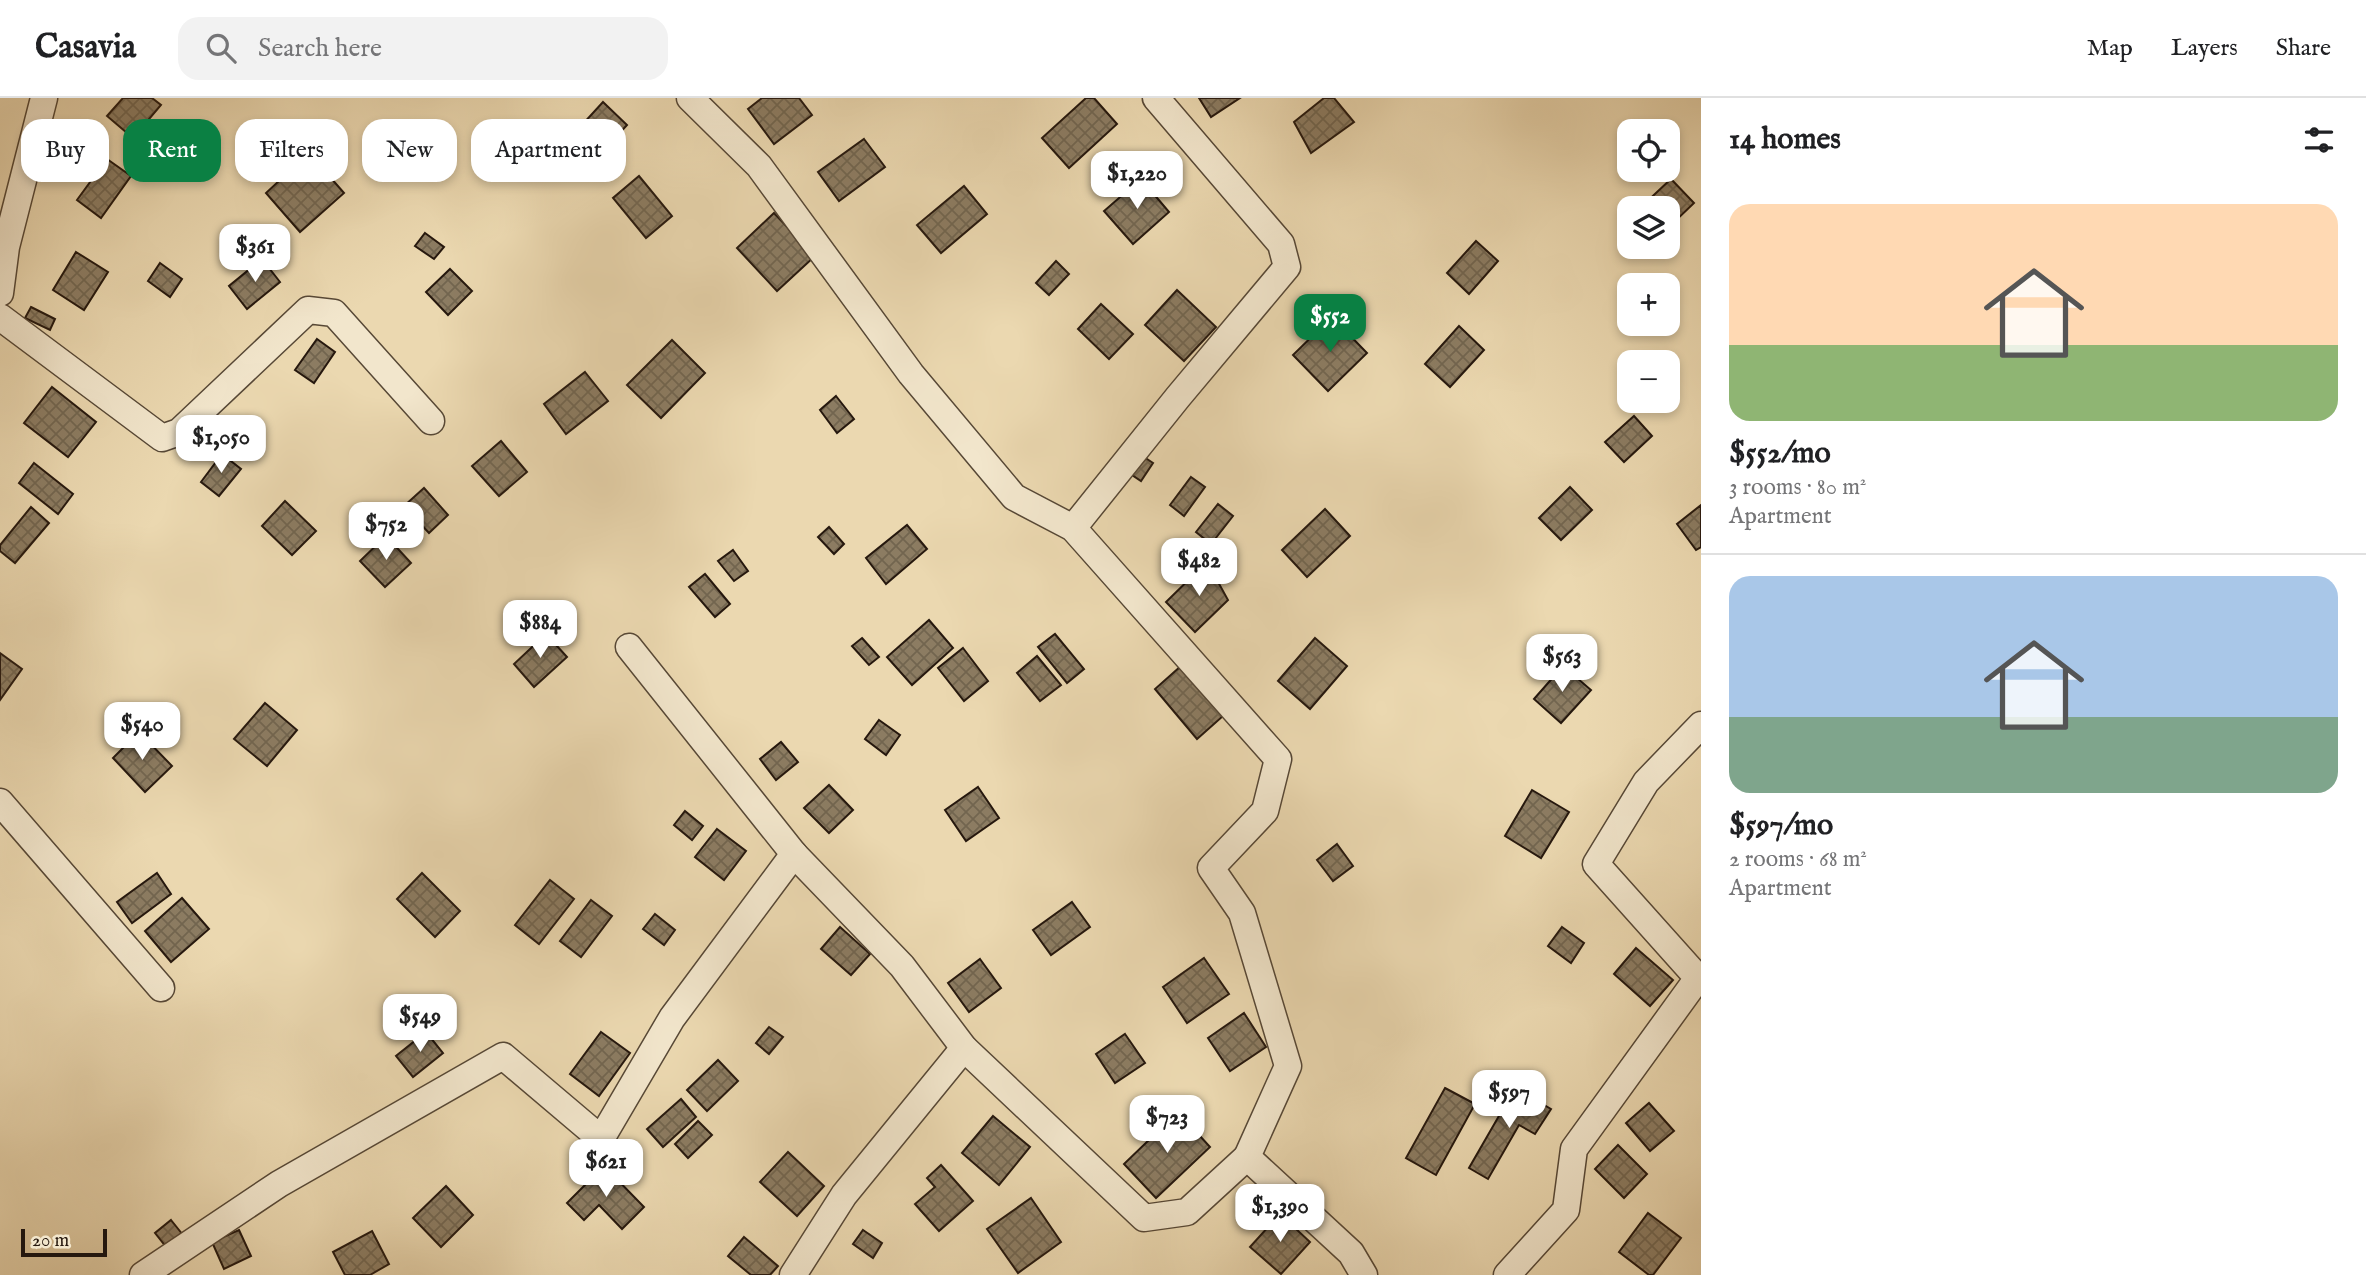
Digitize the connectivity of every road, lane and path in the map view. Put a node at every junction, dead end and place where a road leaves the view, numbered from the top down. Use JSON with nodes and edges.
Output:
{"nodes":[{"id":1,"x":44,"y":98,"type":"edge"},
{"id":2,"x":690,"y":98,"type":"edge"},
{"id":3,"x":1156,"y":98,"type":"edge"},
{"id":4,"x":0,"y":293,"type":"edge"},
{"id":5,"x":0,"y":317,"type":"edge"},
{"id":6,"x":431,"y":421,"type":"dead end"},
{"id":7,"x":1073,"y":528,"type":"junction"},
{"id":8,"x":629,"y":647,"type":"dead end"},
{"id":9,"x":1701,"y":725,"type":"edge"},
{"id":10,"x":0,"y":802,"type":"edge"},
{"id":11,"x":794,"y":854,"type":"junction"},
{"id":12,"x":161,"y":988,"type":"dead end"},
{"id":13,"x":964,"y":1048,"type":"junction"},
{"id":14,"x":1247,"y":1157,"type":"junction"},
{"id":15,"x":143,"y":1275,"type":"edge"},
{"id":16,"x":793,"y":1275,"type":"edge"},
{"id":17,"x":1364,"y":1275,"type":"edge"},
{"id":18,"x":1507,"y":1275,"type":"edge"}],
"edges":[{"from":1,"to":4,"type":"street"},
{"from":2,"to":7,"type":"street"},
{"from":3,"to":7,"type":"street"},
{"from":5,"to":6,"type":"street"},
{"from":7,"to":14,"type":"street"},
{"from":8,"to":11,"type":"street"},
{"from":9,"to":18,"type":"street"},
{"from":10,"to":12,"type":"street"},
{"from":11,"to":13,"type":"street"},
{"from":11,"to":15,"type":"street"},
{"from":13,"to":14,"type":"street"},
{"from":13,"to":16,"type":"street"},
{"from":14,"to":17,"type":"street"}]}
